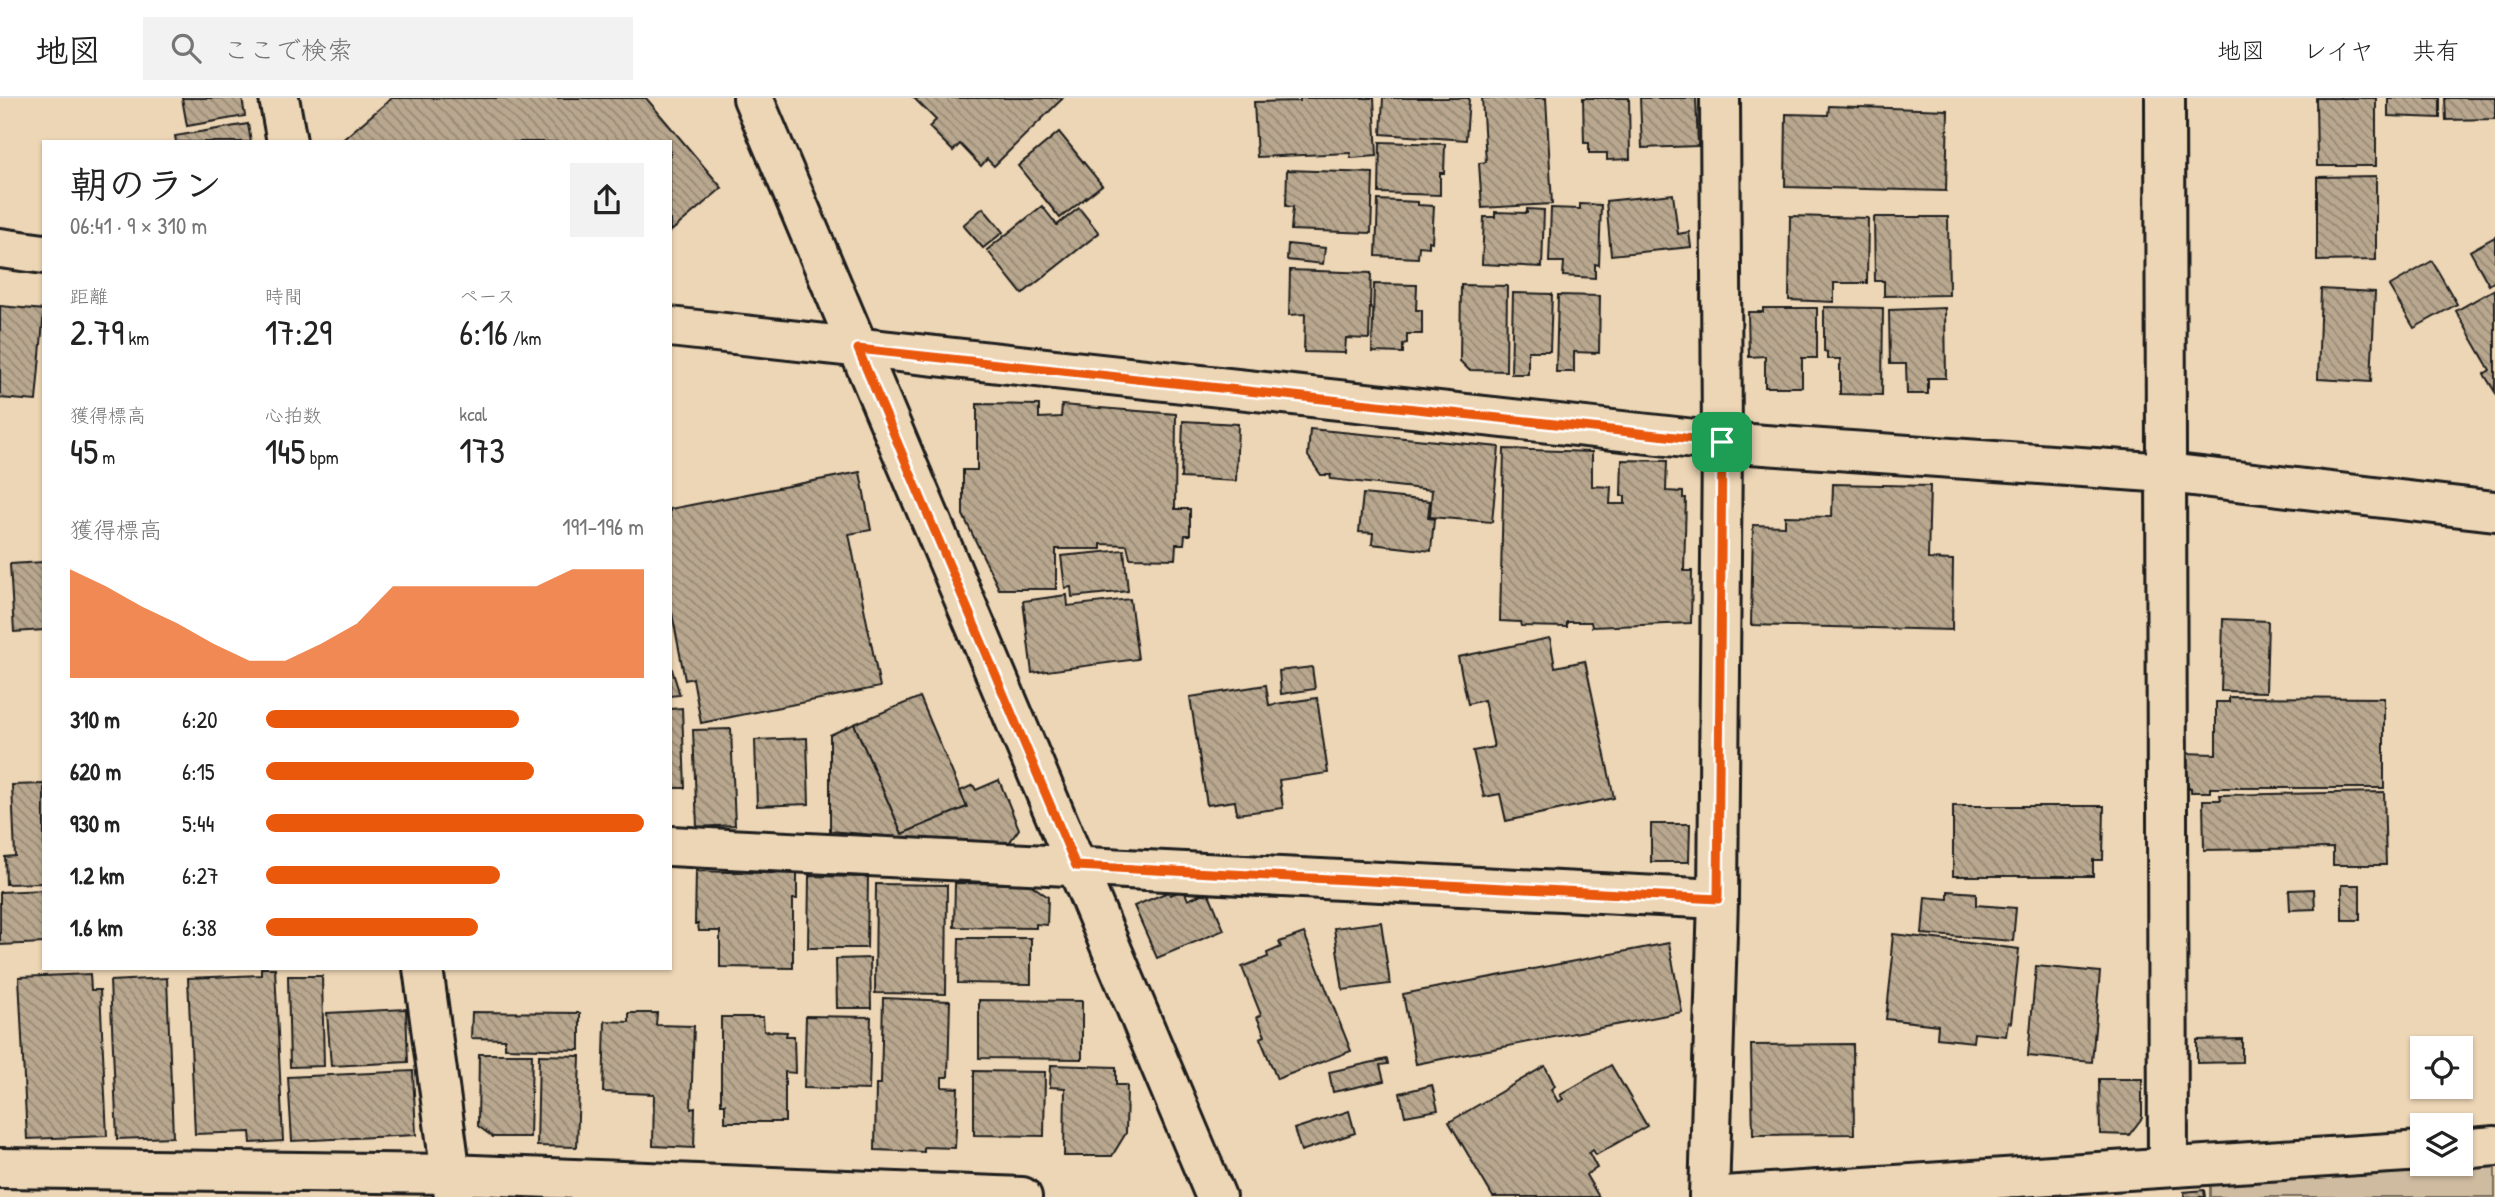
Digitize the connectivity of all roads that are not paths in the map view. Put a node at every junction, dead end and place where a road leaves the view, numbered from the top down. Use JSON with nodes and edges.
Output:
{"nodes":[{"id":1,"x":279,"y":98,"type":"edge"},
{"id":2,"x":753,"y":98,"type":"edge"},
{"id":3,"x":1720,"y":98,"type":"edge"},
{"id":4,"x":2165,"y":98,"type":"edge"},
{"id":5,"x":287,"y":140,"type":"edge"},
{"id":6,"x":0,"y":248,"type":"edge"},
{"id":7,"x":42,"y":254,"type":"edge"},
{"id":8,"x":672,"y":327,"type":"edge"},
{"id":9,"x":858,"y":349,"type":"junction"},
{"id":10,"x":1722,"y":442,"type":"junction"},
{"id":11,"x":2166,"y":473,"type":"junction"},
{"id":12,"x":2495,"y":512,"type":"edge"},
{"id":13,"x":672,"y":846,"type":"edge"},
{"id":14,"x":1076,"y":866,"type":"junction"},
{"id":15,"x":1718,"y":899,"type":"junction"},
{"id":16,"x":423,"y":970,"type":"edge"},
{"id":17,"x":2495,"y":1146,"type":"edge"},
{"id":18,"x":2473,"y":1148,"type":"edge"},
{"id":19,"x":2410,"y":1152,"type":"edge"},
{"id":20,"x":2168,"y":1167,"type":"junction"},
{"id":21,"x":0,"y":1168,"type":"edge"},
{"id":22,"x":452,"y":1186,"type":"edge"},
{"id":23,"x":1022,"y":1197,"type":"edge"},
{"id":24,"x":1216,"y":1197,"type":"edge"},
{"id":25,"x":1709,"y":1197,"type":"edge"}],
"edges":[{"from":1,"to":5,"type":"street"},
{"from":2,"to":9,"type":"street"},
{"from":3,"to":10,"type":"street"},
{"from":4,"to":11,"type":"street"},
{"from":6,"to":7,"type":"street"},
{"from":8,"to":9,"type":"street"},
{"from":9,"to":10,"type":"street"},
{"from":9,"to":14,"type":"street"},
{"from":10,"to":11,"type":"street"},
{"from":10,"to":15,"type":"street"},
{"from":11,"to":12,"type":"street"},
{"from":11,"to":20,"type":"street"},
{"from":13,"to":14,"type":"street"},
{"from":14,"to":15,"type":"street"},
{"from":14,"to":24,"type":"street"},
{"from":15,"to":25,"type":"street"},
{"from":16,"to":22,"type":"street"},
{"from":17,"to":18,"type":"street"},
{"from":19,"to":20,"type":"street"},
{"from":20,"to":25,"type":"street"},
{"from":21,"to":22,"type":"street"},
{"from":22,"to":23,"type":"street"}]}
